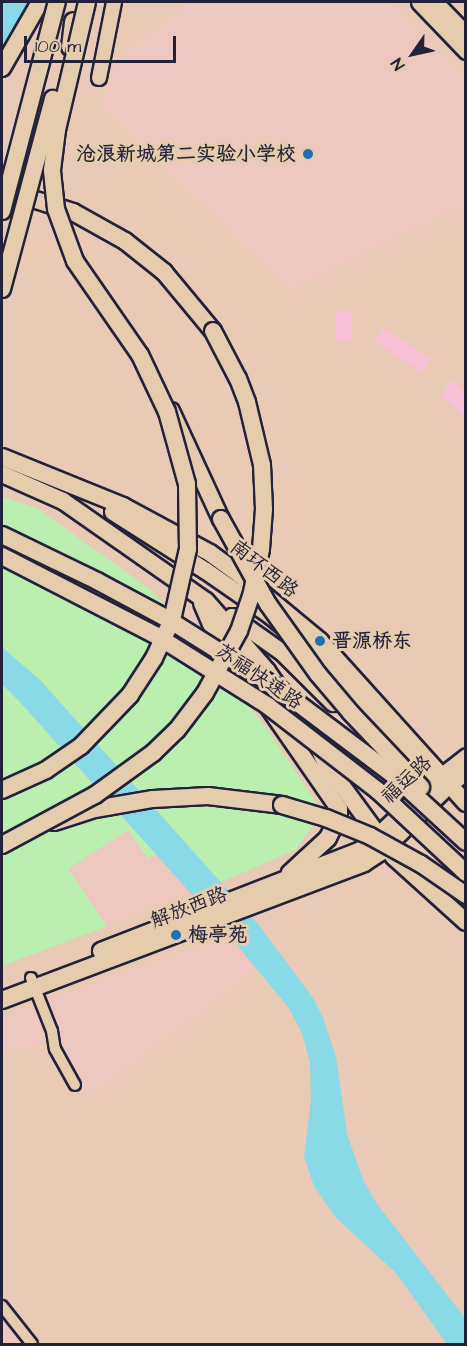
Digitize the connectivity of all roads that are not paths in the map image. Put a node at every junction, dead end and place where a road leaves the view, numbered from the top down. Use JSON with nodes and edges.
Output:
{"nodes":[{"id":1,"x":39,"y":2,"type":"edge"},
{"id":2,"x":57,"y":2,"type":"edge"},
{"id":3,"x":78,"y":2,"type":"edge"},
{"id":4,"x":87,"y":2,"type":"edge"},
{"id":5,"x":114,"y":2,"type":"edge"},
{"id":6,"x":419,"y":2,"type":"edge"},
{"id":7,"x":435,"y":2,"type":"edge"},
{"id":8,"x":74,"y":21,"type":"junction"},
{"id":9,"x":465,"y":34,"type":"edge"},
{"id":10,"x":465,"y":51,"type":"edge"},
{"id":11,"x":2,"y":68,"type":"edge"},
{"id":12,"x":99,"y":78,"type":"dead end"},
{"id":13,"x":66,"y":87,"type":"junction"},
{"id":14,"x":2,"y":189,"type":"edge"},
{"id":15,"x":2,"y":211,"type":"edge"},
{"id":16,"x":2,"y":289,"type":"edge"},
{"id":17,"x":140,"y":356,"type":"junction"},
{"id":18,"x":2,"y":457,"type":"edge"},
{"id":19,"x":2,"y":474,"type":"edge"},
{"id":20,"x":2,"y":535,"type":"edge"},
{"id":21,"x":2,"y":556,"type":"edge"},
{"id":22,"x":202,"y":598,"type":"junction"},
{"id":23,"x":465,"y":756,"type":"edge"},
{"id":24,"x":465,"y":772,"type":"edge"},
{"id":25,"x":2,"y":790,"type":"edge"},
{"id":26,"x":435,"y":790,"type":"junction"},
{"id":27,"x":465,"y":803,"type":"edge"},
{"id":28,"x":465,"y":832,"type":"edge"},
{"id":29,"x":22,"y":834,"type":"junction"},
{"id":30,"x":383,"y":841,"type":"junction"},
{"id":31,"x":465,"y":842,"type":"edge"},
{"id":32,"x":2,"y":845,"type":"edge"},
{"id":33,"x":465,"y":873,"type":"edge"},
{"id":34,"x":280,"y":881,"type":"junction"},
{"id":35,"x":465,"y":895,"type":"edge"},
{"id":36,"x":246,"y":902,"type":"junction"},
{"id":37,"x":465,"y":922,"type":"edge"},
{"id":38,"x":33,"y":983,"type":"junction"},
{"id":39,"x":2,"y":989,"type":"edge"},
{"id":40,"x":2,"y":1000,"type":"edge"},
{"id":41,"x":75,"y":1085,"type":"dead end"},
{"id":42,"x":2,"y":1306,"type":"edge"},
{"id":43,"x":32,"y":1344,"type":"edge"}],
"edges":[{"from":1,"to":11,"type":"main road"},
{"from":2,"to":15,"type":"main road","bridge":true},
{"from":3,"to":8,"type":"main road"},
{"from":4,"to":13,"type":"main road","bridge":true},
{"from":5,"to":12,"type":"street"},
{"from":6,"to":10,"type":"main road"},
{"from":7,"to":9,"type":"main road"},
{"from":8,"to":13,"type":"main road","bridge":true},
{"from":8,"to":16,"type":"main road","bridge":true},
{"from":13,"to":17,"type":"main road","bridge":true},
{"from":14,"to":29,"type":"main road","bridge":true},
{"from":17,"to":25,"type":"main road","bridge":true},
{"from":17,"to":28,"type":"main road","bridge":true},
{"from":18,"to":26,"type":"main road","name":"南环西路"},
{"from":19,"to":22,"type":"main road"},
{"from":20,"to":31,"type":"main road","name":"苏福快速路","bridge":true},
{"from":21,"to":33,"type":"main road","name":"苏福快速路","bridge":true},
{"from":22,"to":26,"type":"main road"},
{"from":22,"to":30,"type":"main road"},
{"from":22,"to":34,"type":"main road"},
{"from":23,"to":26,"type":"main road","name":"福运路"},
{"from":24,"to":26,"type":"main road","name":"福运路"},
{"from":26,"to":27,"type":"main road"},
{"from":26,"to":30,"type":"main road","name":"福运路"},
{"from":29,"to":32,"type":"main road","bridge":true},
{"from":29,"to":35,"type":"main road","bridge":true},
{"from":30,"to":34,"type":"main road","name":"解放西路"},
{"from":30,"to":36,"type":"main road","name":"解放西路"},
{"from":30,"to":37,"type":"main road"},
{"from":34,"to":36,"type":"main road","name":"解放西路"},
{"from":36,"to":38,"type":"main road","name":"解放西路"},
{"from":38,"to":39,"type":"main road","name":"解放西路"},
{"from":38,"to":40,"type":"main road","name":"解放西路"},
{"from":38,"to":41,"type":"street"},
{"from":42,"to":43,"type":"street"}]}
